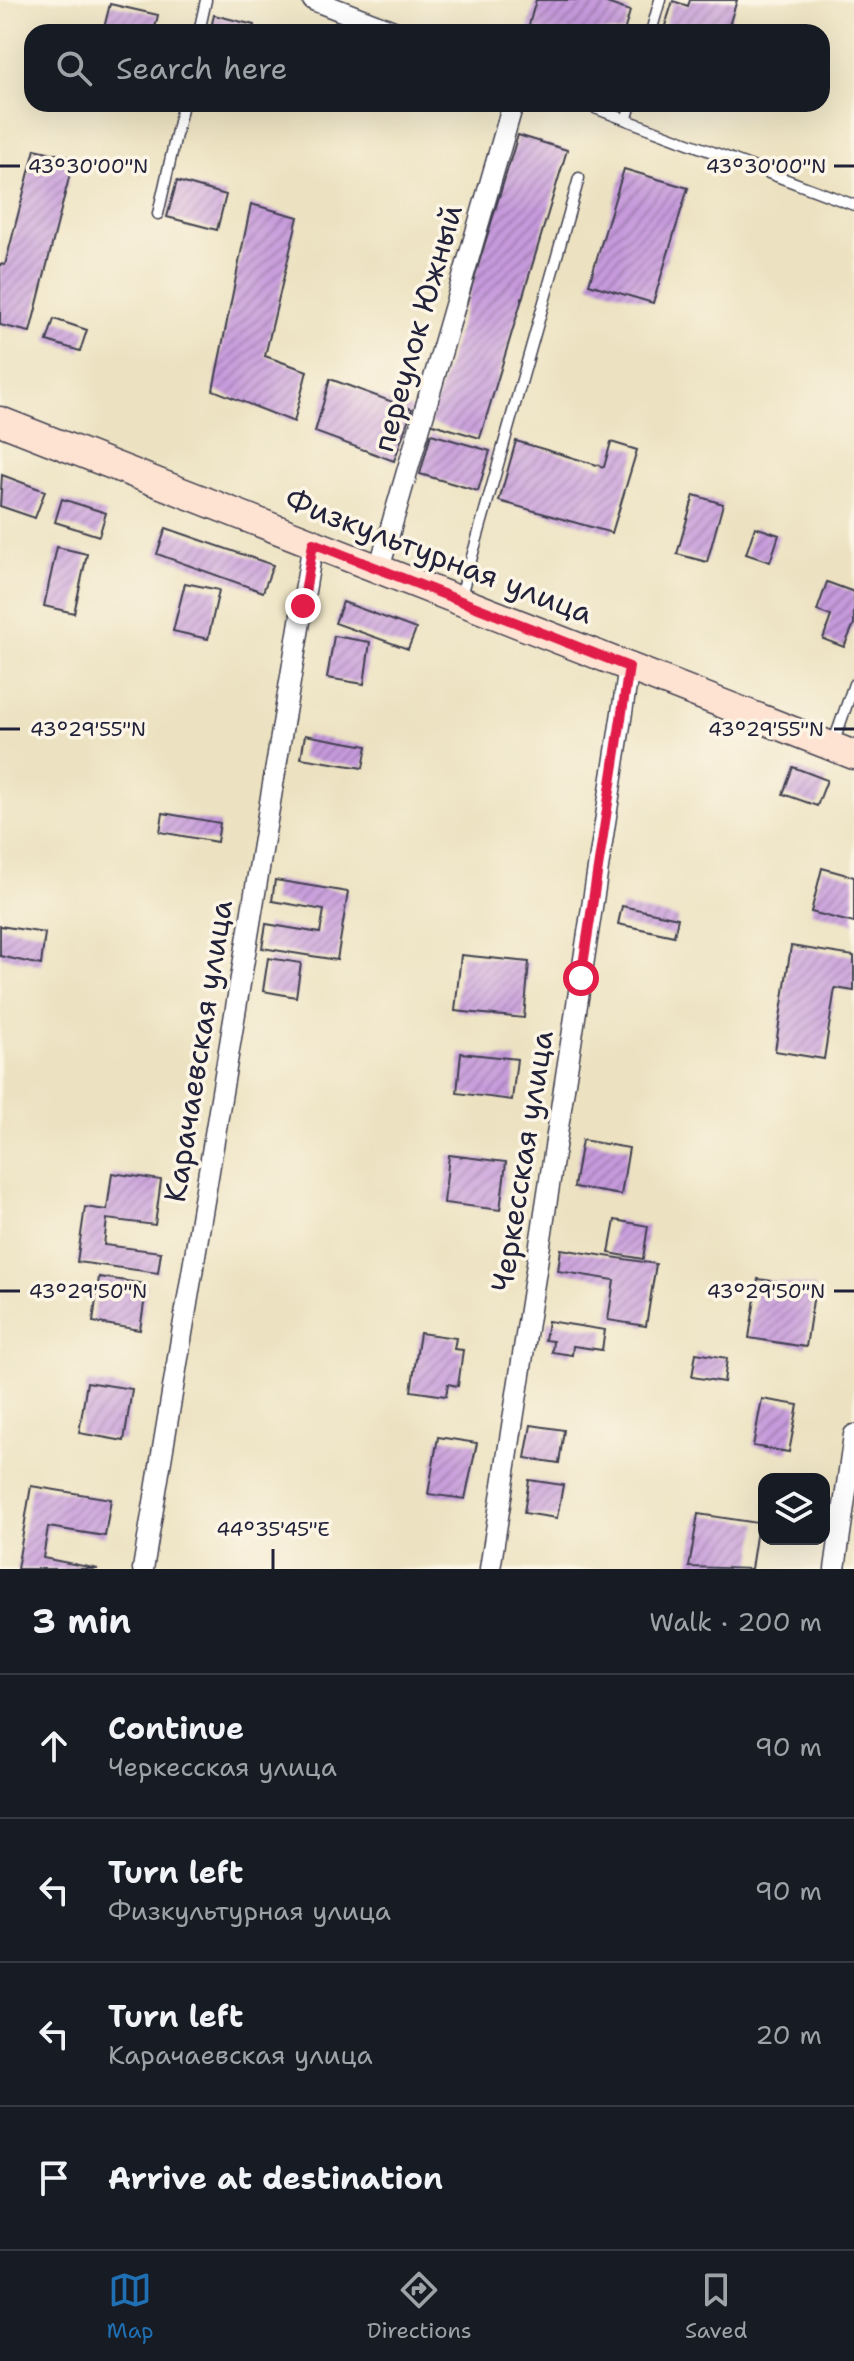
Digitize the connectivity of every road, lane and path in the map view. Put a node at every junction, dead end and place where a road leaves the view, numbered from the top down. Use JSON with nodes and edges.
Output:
{"nodes":[{"id":1,"x":206,"y":0,"type":"edge"},
{"id":2,"x":313,"y":0,"type":"edge"},
{"id":3,"x":660,"y":0,"type":"edge"},
{"id":4,"x":201,"y":24,"type":"edge"},
{"id":5,"x":375,"y":24,"type":"edge"},
{"id":6,"x":653,"y":24,"type":"edge"},
{"id":7,"x":181,"y":112,"type":"edge"},
{"id":8,"x":511,"y":112,"type":"edge"},
{"id":9,"x":609,"y":112,"type":"edge"},
{"id":10,"x":629,"y":112,"type":"edge"},
{"id":11,"x":627,"y":118,"type":"junction"},
{"id":12,"x":579,"y":178,"type":"dead end"},
{"id":13,"x":854,"y":205,"type":"edge"},
{"id":14,"x":158,"y":214,"type":"dead end"},
{"id":15,"x":0,"y":421,"type":"edge"},
{"id":16,"x":313,"y":543,"type":"junction"},
{"id":17,"x":379,"y":569,"type":"junction"},
{"id":18,"x":459,"y":601,"type":"junction"},
{"id":19,"x":629,"y":667,"type":"junction"},
{"id":20,"x":854,"y":684,"type":"edge"},
{"id":21,"x":843,"y":750,"type":"edge"},
{"id":22,"x":854,"y":1435,"type":"edge"},
{"id":23,"x":143,"y":1569,"type":"edge"},
{"id":24,"x":490,"y":1569,"type":"edge"},
{"id":25,"x":835,"y":1569,"type":"edge"}],
"edges":[{"from":1,"to":4,"type":"lane"},
{"from":2,"to":5,"type":"street"},
{"from":3,"to":6,"type":"lane"},
{"from":7,"to":14,"type":"lane"},
{"from":8,"to":17,"type":"street","name":"переулок Южный"},
{"from":9,"to":11,"type":"lane"},
{"from":10,"to":11,"type":"lane"},
{"from":11,"to":13,"type":"lane"},
{"from":12,"to":18,"type":"lane"},
{"from":15,"to":16,"type":"main road","name":"Физкультурная улица"},
{"from":16,"to":17,"type":"main road","name":"Физкультурная улица"},
{"from":16,"to":23,"type":"street","name":"Карачаевская улица"},
{"from":17,"to":18,"type":"main road","name":"Физкультурная улица"},
{"from":18,"to":19,"type":"main road","name":"Физкультурная улица"},
{"from":19,"to":21,"type":"main road","name":"Физкультурная улица"},
{"from":19,"to":24,"type":"street","name":"Черкесская улица"},
{"from":20,"to":21,"type":"lane"},
{"from":22,"to":25,"type":"street"}]}
